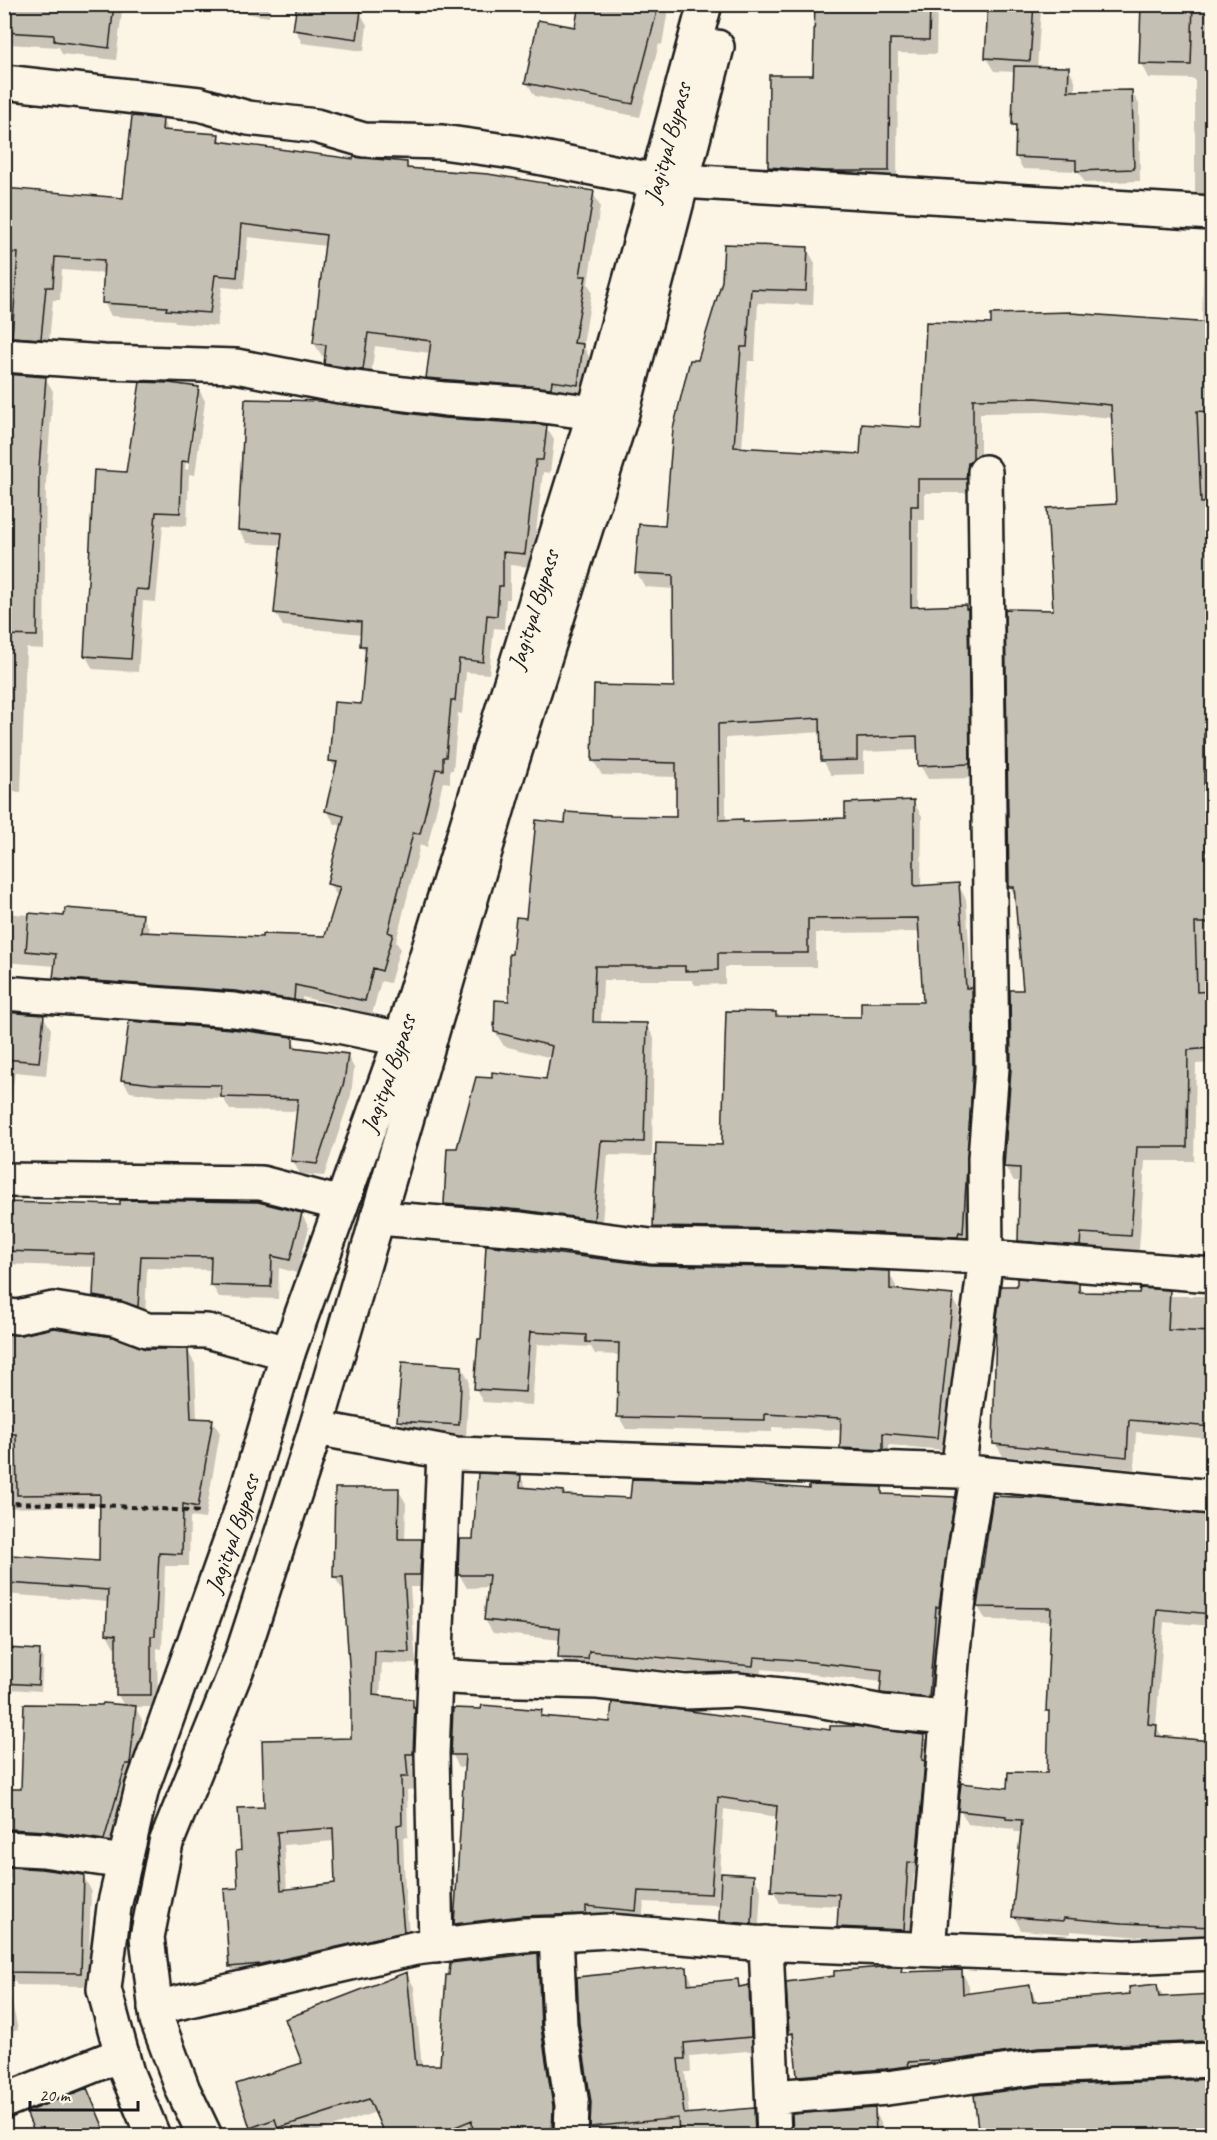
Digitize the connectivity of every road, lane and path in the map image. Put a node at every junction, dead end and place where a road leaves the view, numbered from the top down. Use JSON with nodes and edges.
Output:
{"nodes":[{"id":1,"x":705,"y":4,"type":"edge"},
{"id":2,"x":728,"y":4,"type":"edge"},
{"id":3,"x":4,"y":82,"type":"edge"},
{"id":4,"x":670,"y":181,"type":"junction"},
{"id":5,"x":1212,"y":213,"type":"edge"},
{"id":6,"x":4,"y":355,"type":"edge"},
{"id":7,"x":594,"y":413,"type":"junction"},
{"id":8,"x":985,"y":472,"type":"dead end"},
{"id":9,"x":4,"y":993,"type":"edge"},
{"id":10,"x":401,"y":1039,"type":"junction"},
{"id":11,"x":4,"y":1180,"type":"edge"},
{"id":12,"x":341,"y":1204,"type":"junction"},
{"id":13,"x":377,"y":1218,"type":"junction"},
{"id":14,"x":986,"y":1257,"type":"junction"},
{"id":15,"x":1212,"y":1275,"type":"edge"},
{"id":16,"x":4,"y":1315,"type":"edge"},
{"id":17,"x":288,"y":1353,"type":"junction"},
{"id":18,"x":316,"y":1428,"type":"junction"},
{"id":19,"x":444,"y":1452,"type":"junction"},
{"id":20,"x":968,"y":1472,"type":"junction"},
{"id":21,"x":1212,"y":1497,"type":"edge"},
{"id":22,"x":4,"y":1503,"type":"edge"},
{"id":23,"x":240,"y":1514,"type":"junction"},
{"id":24,"x":435,"y":1676,"type":"junction"},
{"id":25,"x":948,"y":1718,"type":"junction"},
{"id":26,"x":4,"y":1848,"type":"edge"},
{"id":27,"x":124,"y":1862,"type":"junction"},
{"id":28,"x":556,"y":1934,"type":"junction"},
{"id":29,"x":766,"y":1943,"type":"junction"},
{"id":30,"x":436,"y":1946,"type":"junction"},
{"id":31,"x":928,"y":1950,"type":"junction"},
{"id":32,"x":1212,"y":1953,"type":"edge"},
{"id":33,"x":155,"y":2008,"type":"junction"},
{"id":34,"x":122,"y":2054,"type":"junction"},
{"id":35,"x":1212,"y":2060,"type":"edge"},
{"id":36,"x":772,"y":2097,"type":"junction"},
{"id":37,"x":4,"y":2101,"type":"edge"},
{"id":38,"x":153,"y":2136,"type":"edge"},
{"id":39,"x":205,"y":2136,"type":"edge"},
{"id":40,"x":571,"y":2136,"type":"edge"},
{"id":41,"x":774,"y":2136,"type":"edge"}],
"edges":[{"from":1,"to":4,"type":"street","name":"Jagityal Bypass"},
{"from":2,"to":4,"type":"street","name":"Jagityal Bypass"},
{"from":3,"to":4,"type":"street"},
{"from":4,"to":5,"type":"street"},
{"from":4,"to":7,"type":"street","name":"Jagityal Bypass"},
{"from":4,"to":13,"type":"street","name":"Jagityal Bypass"},
{"from":6,"to":7,"type":"street"},
{"from":7,"to":10,"type":"street","name":"Jagityal Bypass"},
{"from":8,"to":14,"type":"street"},
{"from":9,"to":10,"type":"street"},
{"from":10,"to":12,"type":"street","name":"Jagityal Bypass"},
{"from":11,"to":12,"type":"street"},
{"from":12,"to":17,"type":"street","name":"Jagityal Bypass"},
{"from":13,"to":14,"type":"street"},
{"from":13,"to":18,"type":"street","name":"Jagityal Bypass"},
{"from":14,"to":15,"type":"street"},
{"from":14,"to":20,"type":"street"},
{"from":16,"to":17,"type":"street"},
{"from":17,"to":23,"type":"street","name":"Jagityal Bypass"},
{"from":18,"to":19,"type":"street"},
{"from":18,"to":33,"type":"street","name":"Jagityal Bypass"},
{"from":19,"to":20,"type":"street"},
{"from":19,"to":24,"type":"street"},
{"from":20,"to":21,"type":"street"},
{"from":20,"to":25,"type":"street"},
{"from":22,"to":23,"type":"path"},
{"from":23,"to":27,"type":"street","name":"Jagityal Bypass"},
{"from":24,"to":25,"type":"street"},
{"from":24,"to":30,"type":"street"},
{"from":25,"to":31,"type":"street"},
{"from":26,"to":27,"type":"street"},
{"from":27,"to":34,"type":"street","name":"Jagityal Bypass"},
{"from":28,"to":29,"type":"street"},
{"from":28,"to":30,"type":"street"},
{"from":28,"to":40,"type":"street"},
{"from":29,"to":31,"type":"street"},
{"from":29,"to":36,"type":"street"},
{"from":30,"to":33,"type":"street"},
{"from":31,"to":32,"type":"street"},
{"from":33,"to":39,"type":"street","name":"Jagityal Bypass"},
{"from":34,"to":37,"type":"street"},
{"from":34,"to":38,"type":"street","name":"Jagityal Bypass"},
{"from":35,"to":36,"type":"street"},
{"from":36,"to":41,"type":"street"}]}
